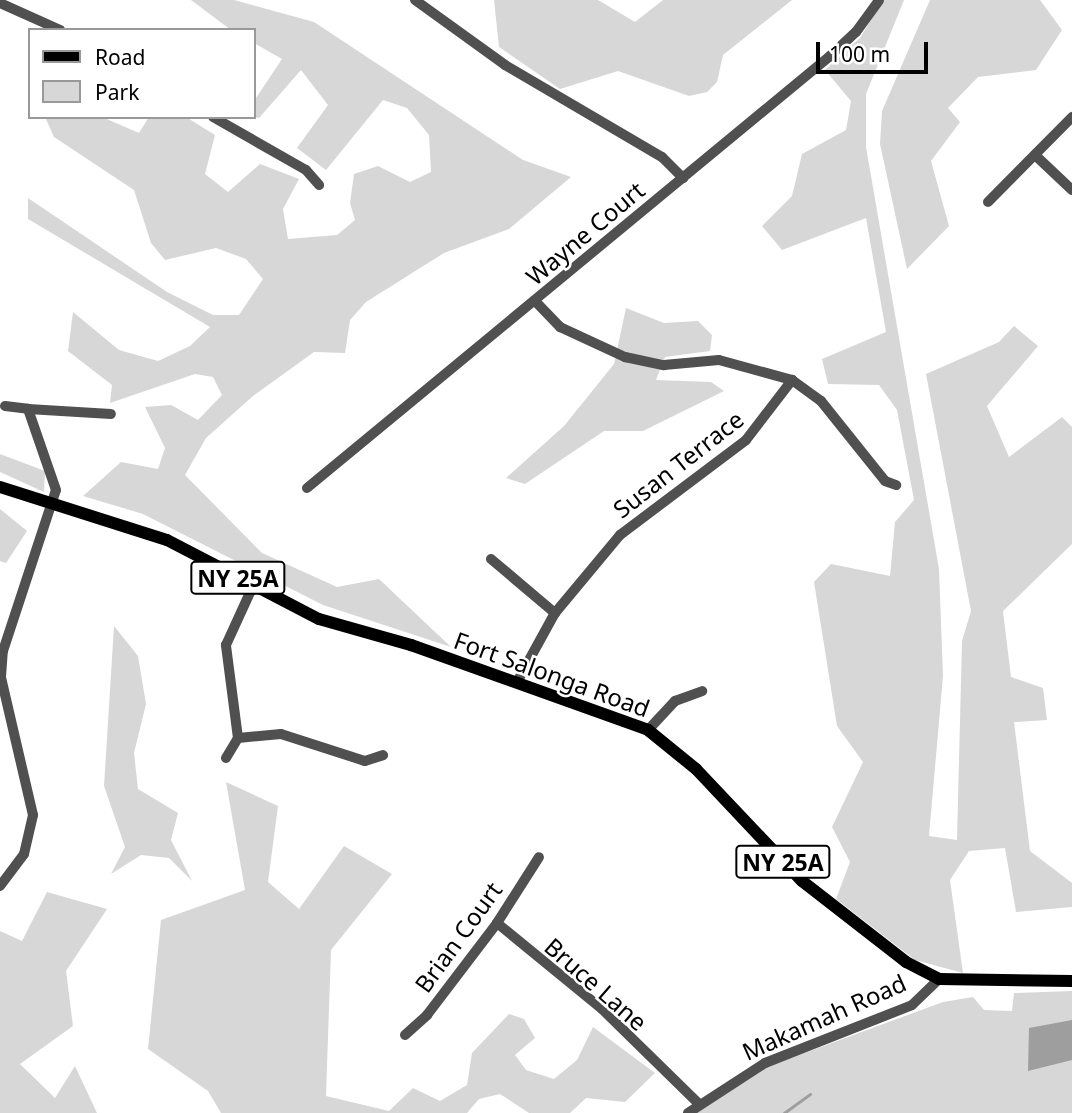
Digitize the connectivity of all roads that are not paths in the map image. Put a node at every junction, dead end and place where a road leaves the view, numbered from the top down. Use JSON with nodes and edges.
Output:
{"nodes":[{"id":1,"x":415,"y":0,"type":"edge"},
{"id":2,"x":879,"y":0,"type":"edge"},
{"id":3,"x":0,"y":3,"type":"edge"},
{"id":4,"x":56,"y":28,"type":"edge"},
{"id":5,"x":1072,"y":117,"type":"edge"},
{"id":6,"x":217,"y":119,"type":"edge"},
{"id":7,"x":1035,"y":155,"type":"junction"},
{"id":8,"x":682,"y":178,"type":"junction"},
{"id":9,"x":319,"y":185,"type":"dead end"},
{"id":10,"x":1072,"y":190,"type":"edge"},
{"id":11,"x":988,"y":202,"type":"dead end"},
{"id":12,"x":536,"y":302,"type":"junction"},
{"id":13,"x":792,"y":380,"type":"junction"},
{"id":14,"x":5,"y":406,"type":"dead end"},
{"id":15,"x":28,"y":408,"type":"junction"},
{"id":16,"x":111,"y":415,"type":"dead end"},
{"id":17,"x":896,"y":485,"type":"dead end"},
{"id":18,"x":0,"y":487,"type":"edge"},
{"id":19,"x":307,"y":488,"type":"dead end"},
{"id":20,"x":52,"y":506,"type":"junction"},
{"id":21,"x":491,"y":559,"type":"dead end"},
{"id":22,"x":253,"y":586,"type":"junction"},
{"id":23,"x":555,"y":613,"type":"junction"},
{"id":24,"x":517,"y":682,"type":"junction"},
{"id":25,"x":702,"y":691,"type":"dead end"},
{"id":26,"x":648,"y":730,"type":"junction"},
{"id":27,"x":238,"y":738,"type":"junction"},
{"id":28,"x":383,"y":755,"type":"dead end"},
{"id":29,"x":226,"y":758,"type":"dead end"},
{"id":30,"x":539,"y":857,"type":"dead end"},
{"id":31,"x":0,"y":886,"type":"edge"},
{"id":32,"x":498,"y":923,"type":"junction"},
{"id":33,"x":939,"y":979,"type":"junction"},
{"id":34,"x":1072,"y":981,"type":"edge"},
{"id":35,"x":405,"y":1035,"type":"dead end"},
{"id":36,"x":698,"y":1104,"type":"junction"},
{"id":37,"x":688,"y":1113,"type":"edge"}],
"edges":[{"from":1,"to":8,"type":"street"},
{"from":2,"to":8,"type":"street","name":"Wayne Court"},
{"from":3,"to":4,"type":"street"},
{"from":5,"to":7,"type":"street"},
{"from":6,"to":9,"type":"street"},
{"from":7,"to":10,"type":"street"},
{"from":7,"to":11,"type":"street"},
{"from":8,"to":12,"type":"street","name":"Wayne Court"},
{"from":12,"to":13,"type":"street"},
{"from":12,"to":19,"type":"street","name":"Wayne Court"},
{"from":13,"to":17,"type":"street"},
{"from":13,"to":23,"type":"street","name":"Susan Terrace"},
{"from":14,"to":15,"type":"street"},
{"from":15,"to":16,"type":"street"},
{"from":15,"to":20,"type":"street"},
{"from":18,"to":20,"type":"main road","name":"Fort Salonga Road","number":"NY 25A"},
{"from":20,"to":22,"type":"main road","name":"Fort Salonga Road","number":"NY 25A"},
{"from":20,"to":31,"type":"street"},
{"from":21,"to":23,"type":"street"},
{"from":22,"to":24,"type":"main road","name":"Fort Salonga Road","number":"NY 25A"},
{"from":22,"to":27,"type":"street"},
{"from":23,"to":24,"type":"street","name":"Susan Terrace"},
{"from":24,"to":26,"type":"main road","name":"Fort Salonga Road","number":"NY 25A"},
{"from":25,"to":26,"type":"street"},
{"from":26,"to":33,"type":"main road","name":"Fort Salonga Road","number":"NY 25A"},
{"from":27,"to":28,"type":"street"},
{"from":27,"to":29,"type":"street"},
{"from":30,"to":32,"type":"street","name":"Brian Court"},
{"from":32,"to":35,"type":"street","name":"Brian Court"},
{"from":32,"to":36,"type":"street","name":"Bruce Lane"},
{"from":33,"to":34,"type":"main road","name":"Fort Salonga Road","number":"NY 25A"},
{"from":33,"to":36,"type":"street","name":"Makamah Road"},
{"from":36,"to":37,"type":"street","name":"Makamah Road"}]}
